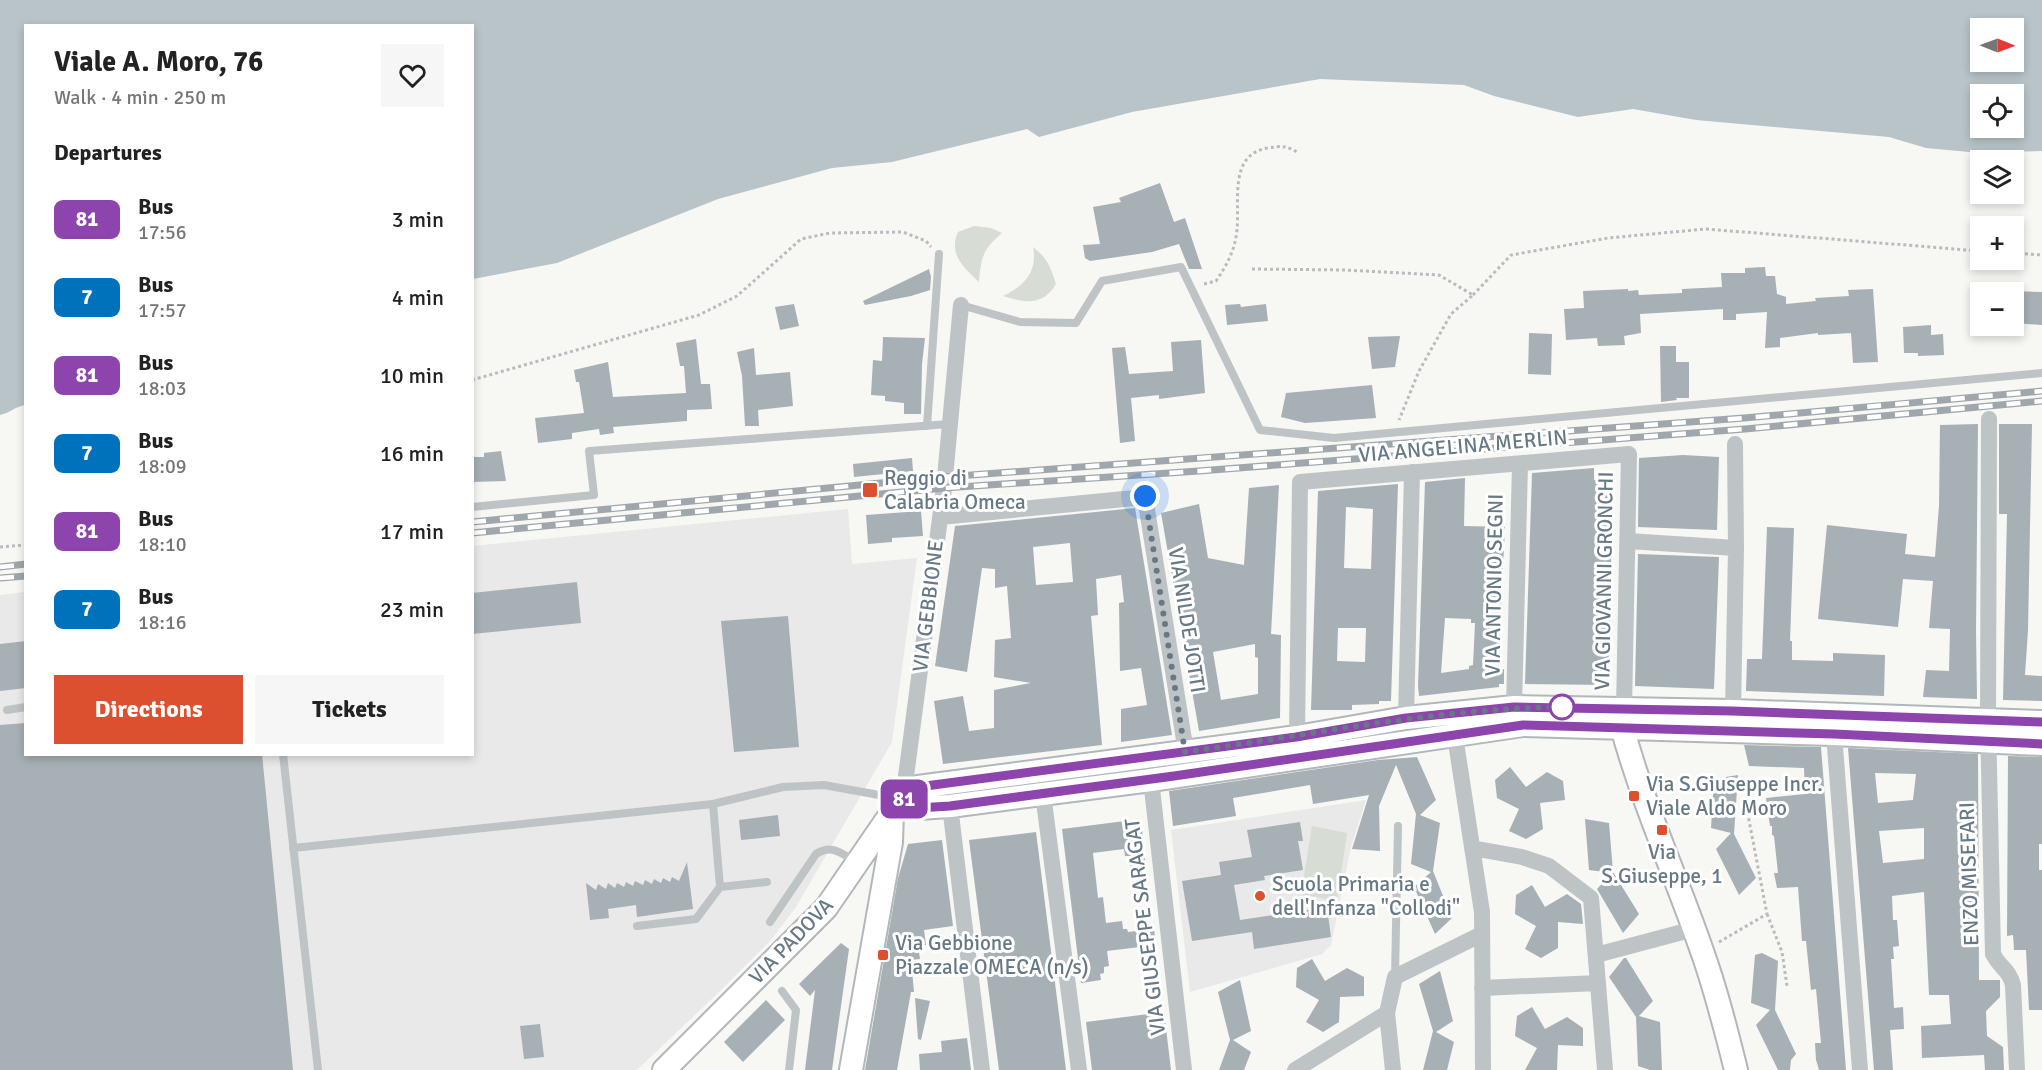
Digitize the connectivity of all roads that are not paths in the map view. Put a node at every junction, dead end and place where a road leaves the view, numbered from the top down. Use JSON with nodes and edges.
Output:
{"nodes":[{"id":1,"x":939,"y":254,"type":"road end"},
{"id":2,"x":961,"y":305,"type":"joint"},
{"id":3,"x":2042,"y":373,"type":"edge"},
{"id":4,"x":1989,"y":420,"type":"dead end"},
{"id":5,"x":949,"y":424,"type":"junction"},
{"id":6,"x":927,"y":426,"type":"junction"},
{"id":7,"x":1735,"y":444,"type":"dead end"},
{"id":8,"x":1629,"y":454,"type":"joint"},
{"id":9,"x":1520,"y":464,"type":"junction"},
{"id":10,"x":1412,"y":472,"type":"junction"},
{"id":11,"x":474,"y":507,"type":"edge"},
{"id":12,"x":940,"y":517,"type":"junction"},
{"id":13,"x":1628,"y":541,"type":"junction"},
{"id":14,"x":1736,"y":548,"type":"junction"},
{"id":15,"x":1514,"y":707,"type":"junction"},
{"id":16,"x":24,"y":708,"type":"edge"},
{"id":17,"x":8,"y":710,"type":"dead end"},
{"id":18,"x":1732,"y":711,"type":"junction"},
{"id":19,"x":1406,"y":718,"type":"junction"},
{"id":20,"x":1623,"y":718,"type":"junction"},
{"id":21,"x":1988,"y":720,"type":"junction"},
{"id":22,"x":2042,"y":722,"type":"edge"},
{"id":23,"x":1834,"y":734,"type":"junction"},
{"id":24,"x":1455,"y":736,"type":"junction"},
{"id":25,"x":1296,"y":737,"type":"junction"},
{"id":26,"x":1989,"y":742,"type":"junction"},
{"id":27,"x":2042,"y":744,"type":"edge"},
{"id":28,"x":1185,"y":752,"type":"junction"},
{"id":29,"x":283,"y":756,"type":"edge"},
{"id":30,"x":1150,"y":780,"type":"junction"},
{"id":31,"x":1043,"y":794,"type":"junction"},
{"id":32,"x":713,"y":804,"type":"junction"},
{"id":33,"x":898,"y":806,"type":"junction"},
{"id":34,"x":950,"y":806,"type":"junction"},
{"id":35,"x":1398,"y":826,"type":"dead end"},
{"id":36,"x":293,"y":848,"type":"junction"},
{"id":37,"x":1472,"y":848,"type":"junction"},
{"id":38,"x":858,"y":862,"type":"junction"},
{"id":39,"x":767,"y":882,"type":"dead end"},
{"id":40,"x":720,"y":887,"type":"junction"},
{"id":41,"x":770,"y":922,"type":"dead end"},
{"id":42,"x":637,"y":926,"type":"dead end"},
{"id":43,"x":1694,"y":929,"type":"junction"},
{"id":44,"x":1482,"y":934,"type":"junction"},
{"id":45,"x":1596,"y":954,"type":"junction"},
{"id":46,"x":1395,"y":977,"type":"junction"},
{"id":47,"x":1598,"y":983,"type":"junction"},
{"id":48,"x":1482,"y":988,"type":"junction"},
{"id":49,"x":782,"y":991,"type":"dead end"},
{"id":50,"x":1387,"y":1012,"type":"junction"},
{"id":51,"x":1601,"y":1067,"type":"edge"},
{"id":52,"x":318,"y":1070,"type":"edge"},
{"id":53,"x":664,"y":1070,"type":"edge"},
{"id":54,"x":789,"y":1070,"type":"edge"},
{"id":55,"x":851,"y":1070,"type":"edge"},
{"id":56,"x":981,"y":1070,"type":"edge"},
{"id":57,"x":1079,"y":1070,"type":"edge"},
{"id":58,"x":1184,"y":1070,"type":"edge"},
{"id":59,"x":1295,"y":1070,"type":"edge"},
{"id":60,"x":1393,"y":1070,"type":"edge"},
{"id":61,"x":1483,"y":1070,"type":"edge"},
{"id":62,"x":1736,"y":1070,"type":"edge"},
{"id":63,"x":1860,"y":1070,"type":"edge"},
{"id":64,"x":2017,"y":1070,"type":"edge"}],
"edges":[{"from":1,"to":6,"type":"lane"},
{"from":2,"to":3,"type":"lane"},
{"from":2,"to":5,"type":"street","name":"VIA GEBBIONE"},
{"from":4,"to":21,"type":"street","name":"ENZO MISEFARI"},
{"from":5,"to":6,"type":"lane"},
{"from":5,"to":12,"type":"street","name":"VIA GEBBIONE"},
{"from":6,"to":11,"type":"lane"},
{"from":7,"to":14,"type":"street"},
{"from":8,"to":9,"type":"street","name":"VIA ANGELINA MERLIN"},
{"from":8,"to":13,"type":"street","name":"VIA GIOVANNI GRONCHI"},
{"from":9,"to":10,"type":"street","name":"VIA ANGELINA MERLIN"},
{"from":9,"to":15,"type":"street","name":"VIA ANTONIO SEGNI"},
{"from":10,"to":19,"type":"street"},
{"from":10,"to":25,"type":"street","name":"VIA ANGELINA MERLIN"},
{"from":12,"to":28,"type":"street","name":"VIA NILDE JOTTI"},
{"from":12,"to":33,"type":"street","name":"VIA GEBBIONE"},
{"from":13,"to":14,"type":"street"},
{"from":13,"to":20,"type":"street","name":"VIA GIOVANNI GRONCHI"},
{"from":14,"to":18,"type":"street"},
{"from":15,"to":19,"type":"street"},
{"from":15,"to":20,"type":"street"},
{"from":16,"to":17,"type":"lane"},
{"from":18,"to":20,"type":"street"},
{"from":18,"to":21,"type":"street"},
{"from":19,"to":25,"type":"street"},
{"from":20,"to":23,"type":"street"},
{"from":20,"to":24,"type":"street"},
{"from":20,"to":43,"type":"street"},
{"from":21,"to":22,"type":"street"},
{"from":21,"to":26,"type":"street","name":"ENZO MISEFARI"},
{"from":23,"to":26,"type":"street"},
{"from":23,"to":63,"type":"street"},
{"from":24,"to":30,"type":"street"},
{"from":24,"to":37,"type":"street"},
{"from":25,"to":28,"type":"street"},
{"from":26,"to":27,"type":"street"},
{"from":26,"to":64,"type":"street","name":"ENZO MISEFARI"},
{"from":28,"to":33,"type":"street"},
{"from":29,"to":36,"type":"lane"},
{"from":30,"to":31,"type":"street"},
{"from":30,"to":58,"type":"street","name":"VIA GIUSEPPE SARAGAT"},
{"from":31,"to":34,"type":"street"},
{"from":31,"to":57,"type":"street"},
{"from":32,"to":33,"type":"lane"},
{"from":32,"to":36,"type":"lane"},
{"from":32,"to":40,"type":"lane"},
{"from":33,"to":34,"type":"street"},
{"from":33,"to":38,"type":"street","name":"VIA PADOVA"},
{"from":33,"to":55,"type":"street","name":"VIA GEBBIONE"},
{"from":34,"to":56,"type":"street"},
{"from":35,"to":46,"type":"lane"},
{"from":36,"to":52,"type":"lane"},
{"from":37,"to":44,"type":"street"},
{"from":37,"to":45,"type":"street"},
{"from":38,"to":41,"type":"lane"},
{"from":38,"to":53,"type":"street","name":"VIA PADOVA"},
{"from":39,"to":40,"type":"lane"},
{"from":40,"to":42,"type":"lane"},
{"from":43,"to":45,"type":"street"},
{"from":43,"to":62,"type":"street"},
{"from":44,"to":46,"type":"street"},
{"from":44,"to":48,"type":"street"},
{"from":45,"to":47,"type":"street"},
{"from":46,"to":50,"type":"street"},
{"from":47,"to":48,"type":"street"},
{"from":47,"to":51,"type":"street"},
{"from":48,"to":61,"type":"street"},
{"from":49,"to":54,"type":"lane"},
{"from":50,"to":59,"type":"street"},
{"from":50,"to":60,"type":"street"}]}
